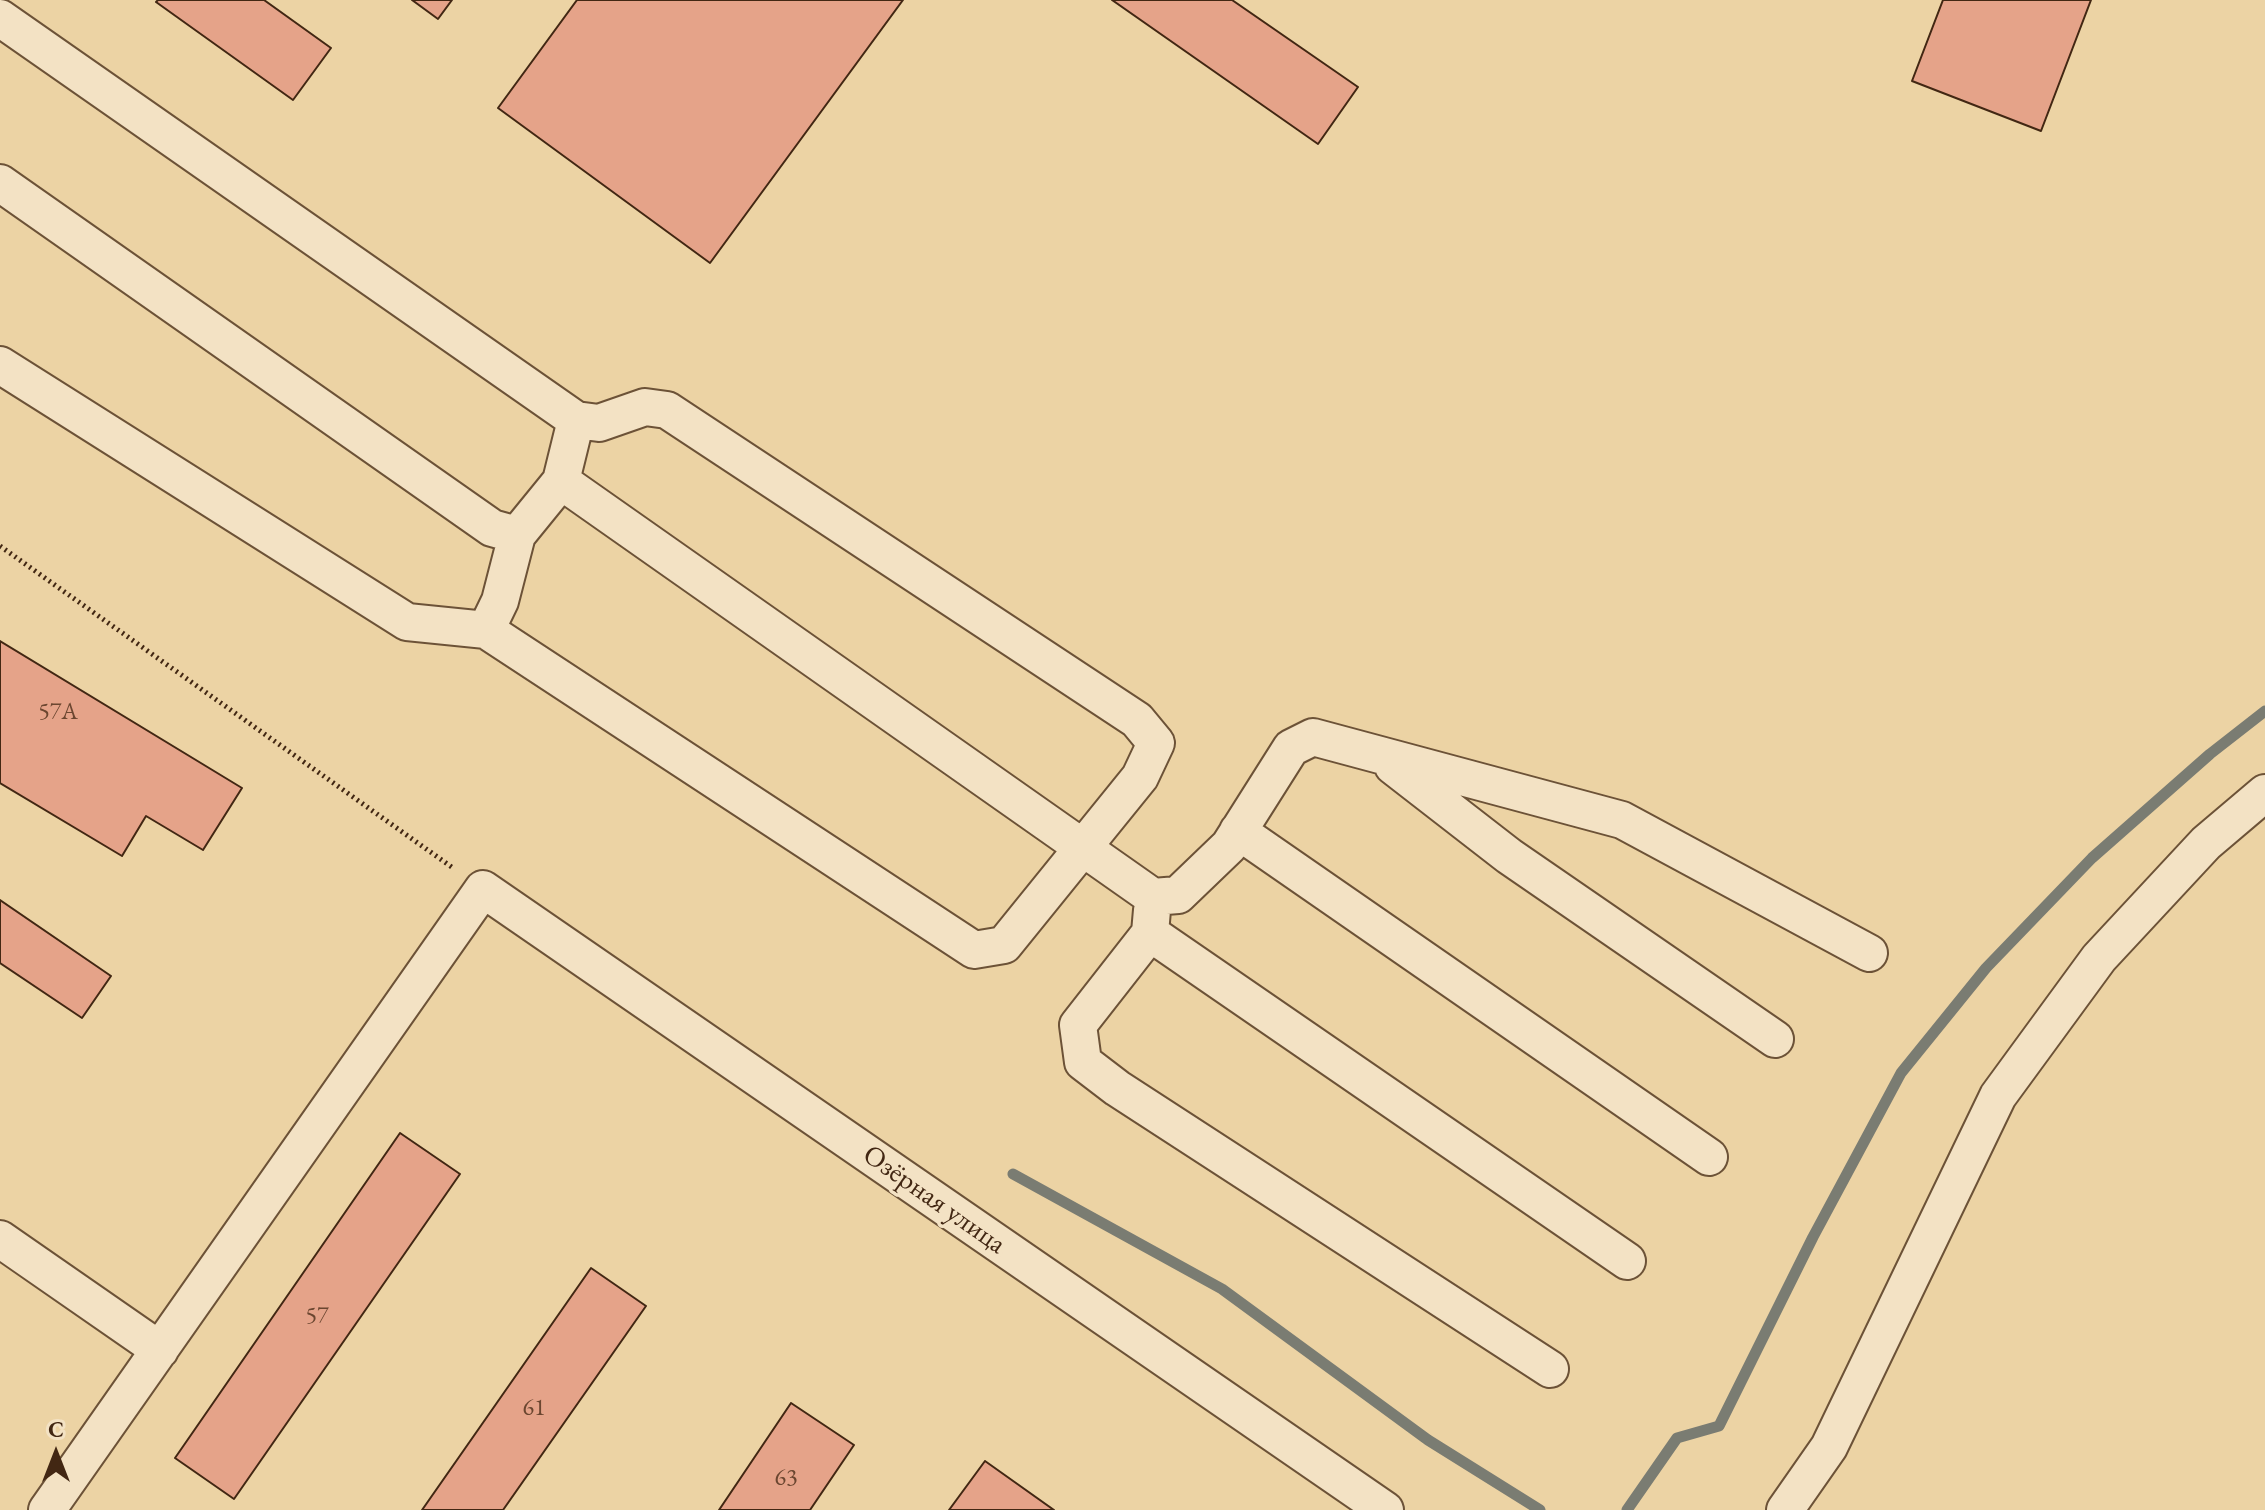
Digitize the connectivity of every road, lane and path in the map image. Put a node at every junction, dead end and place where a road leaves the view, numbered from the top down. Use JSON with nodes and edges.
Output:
{"nodes":[{"id":1,"x":0,"y":18,"type":"edge"},
{"id":2,"x":0,"y":183,"type":"edge"},
{"id":3,"x":0,"y":365,"type":"edge"},
{"id":4,"x":576,"y":420,"type":"junction"},
{"id":5,"x":561,"y":481,"type":"junction"},
{"id":6,"x":517,"y":535,"type":"junction"},
{"id":7,"x":0,"y":546,"type":"edge"},
{"id":8,"x":486,"y":630,"type":"junction"},
{"id":9,"x":1379,"y":755,"type":"junction"},
{"id":10,"x":2265,"y":793,"type":"edge"},
{"id":11,"x":1238,"y":831,"type":"junction"},
{"id":12,"x":1082,"y":846,"type":"junction"},
{"id":13,"x":483,"y":889,"type":"junction"},
{"id":14,"x":1153,"y":897,"type":"junction"},
{"id":15,"x":1150,"y":933,"type":"junction"},
{"id":16,"x":1869,"y":953,"type":"dead end"},
{"id":17,"x":1775,"y":1039,"type":"dead end"},
{"id":18,"x":1709,"y":1157,"type":"dead end"},
{"id":19,"x":0,"y":1239,"type":"edge"},
{"id":20,"x":1627,"y":1261,"type":"dead end"},
{"id":21,"x":160,"y":1350,"type":"junction"},
{"id":22,"x":1550,"y":1369,"type":"dead end"},
{"id":23,"x":47,"y":1510,"type":"edge"},
{"id":24,"x":1385,"y":1510,"type":"edge"},
{"id":25,"x":1785,"y":1510,"type":"edge"}],
"edges":[{"from":1,"to":4,"type":"street"},
{"from":2,"to":6,"type":"street"},
{"from":3,"to":8,"type":"street"},
{"from":4,"to":5,"type":"street"},
{"from":4,"to":12,"type":"street"},
{"from":5,"to":6,"type":"street"},
{"from":5,"to":12,"type":"street"},
{"from":6,"to":8,"type":"street"},
{"from":7,"to":13,"type":"path"},
{"from":8,"to":12,"type":"street"},
{"from":9,"to":11,"type":"street"},
{"from":9,"to":16,"type":"street"},
{"from":9,"to":17,"type":"street"},
{"from":10,"to":25,"type":"street"},
{"from":11,"to":14,"type":"street"},
{"from":11,"to":18,"type":"street"},
{"from":12,"to":14,"type":"street"},
{"from":13,"to":21,"type":"street"},
{"from":13,"to":24,"type":"street","name":"Озёрная улица"},
{"from":14,"to":15,"type":"street"},
{"from":15,"to":20,"type":"street"},
{"from":15,"to":22,"type":"street"},
{"from":19,"to":21,"type":"street"},
{"from":21,"to":23,"type":"street"}]}
